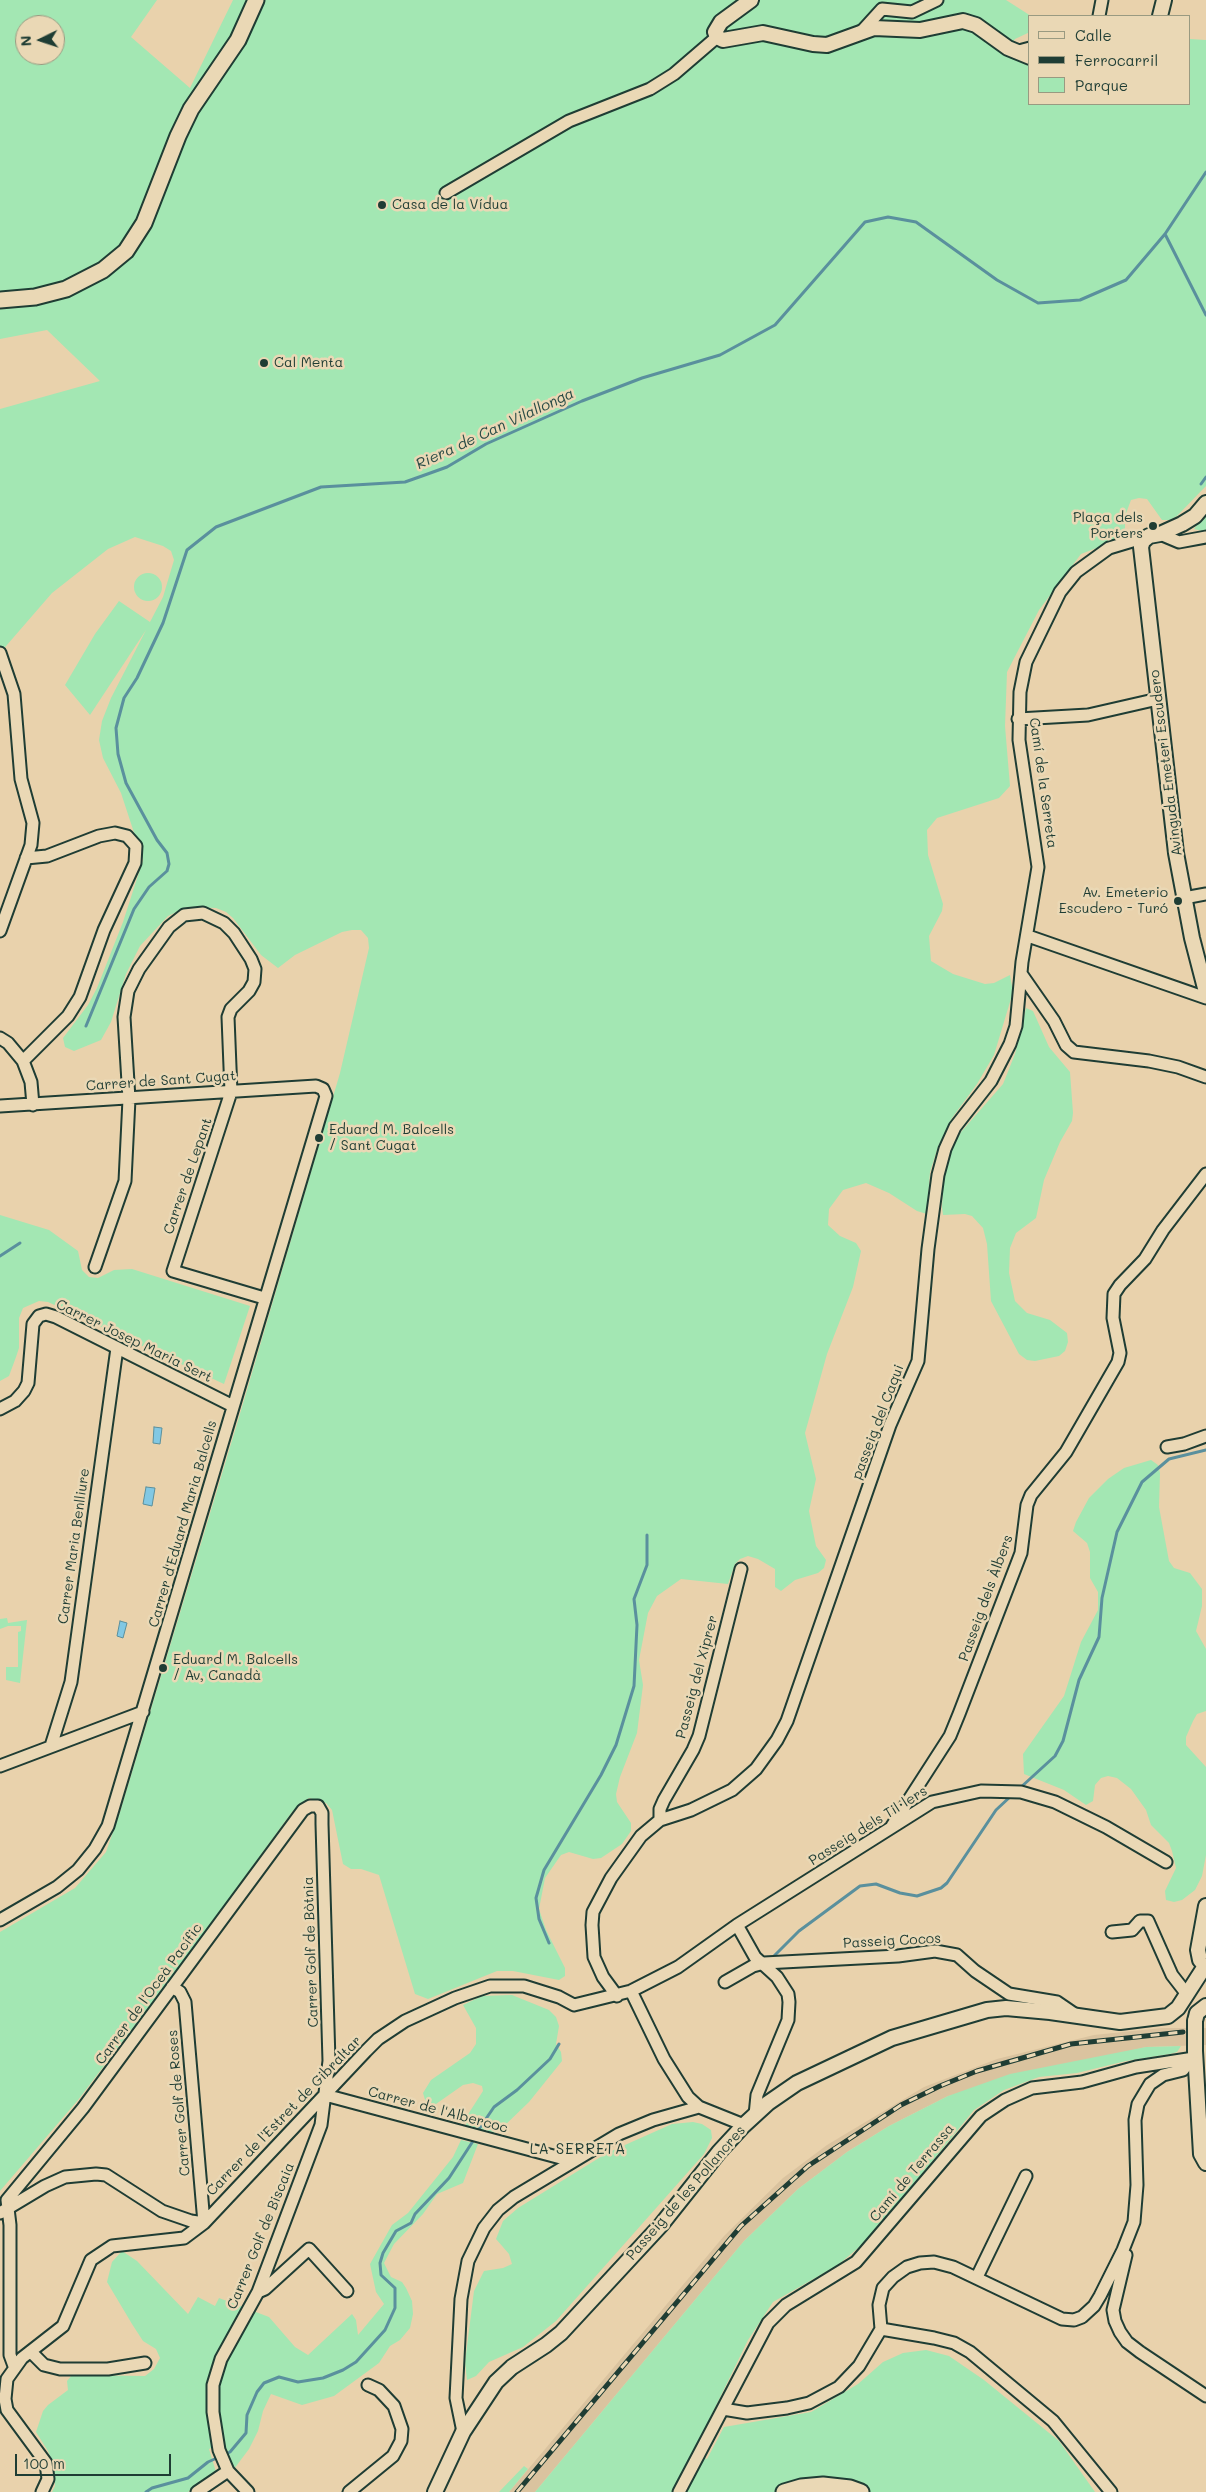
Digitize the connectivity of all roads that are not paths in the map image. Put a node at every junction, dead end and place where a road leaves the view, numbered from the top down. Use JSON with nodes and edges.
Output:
{"nodes":[{"id":1,"x":256,"y":0,"type":"edge"},
{"id":2,"x":751,"y":0,"type":"edge"},
{"id":3,"x":937,"y":0,"type":"edge"},
{"id":4,"x":1102,"y":0,"type":"edge"},
{"id":5,"x":1164,"y":0,"type":"edge"},
{"id":6,"x":1100,"y":15,"type":"edge"},
{"id":7,"x":1160,"y":15,"type":"edge"},
{"id":8,"x":862,"y":31,"type":"junction"},
{"id":9,"x":717,"y":37,"type":"junction"},
{"id":10,"x":1028,"y":49,"type":"edge"},
{"id":11,"x":1015,"y":52,"type":"junction"},
{"id":12,"x":1028,"y":56,"type":"edge"},
{"id":13,"x":446,"y":193,"type":"dead end"},
{"id":14,"x":0,"y":300,"type":"edge"},
{"id":15,"x":1206,"y":503,"type":"edge"},
{"id":16,"x":1154,"y":535,"type":"junction"},
{"id":17,"x":1206,"y":537,"type":"edge"},
{"id":18,"x":0,"y":653,"type":"edge"},
{"id":19,"x":1158,"y":698,"type":"junction"},
{"id":20,"x":1018,"y":719,"type":"junction"},
{"id":21,"x":26,"y":858,"type":"junction"},
{"id":22,"x":1206,"y":894,"type":"edge"},
{"id":23,"x":1184,"y":898,"type":"junction"},
{"id":24,"x":0,"y":931,"type":"edge"},
{"id":25,"x":1028,"y":936,"type":"junction"},
{"id":26,"x":1022,"y":975,"type":"junction"},
{"id":27,"x":1206,"y":992,"type":"edge"},
{"id":28,"x":1206,"y":998,"type":"edge"},
{"id":29,"x":0,"y":1038,"type":"edge"},
{"id":30,"x":22,"y":1061,"type":"junction"},
{"id":31,"x":1206,"y":1077,"type":"edge"},
{"id":32,"x":323,"y":1089,"type":"joint"},
{"id":33,"x":231,"y":1092,"type":"junction"},
{"id":34,"x":128,"y":1099,"type":"junction"},
{"id":35,"x":33,"y":1104,"type":"junction"},
{"id":36,"x":0,"y":1106,"type":"edge"},
{"id":37,"x":1206,"y":1174,"type":"edge"},
{"id":38,"x":95,"y":1267,"type":"dead end"},
{"id":39,"x":264,"y":1298,"type":"junction"},
{"id":40,"x":117,"y":1348,"type":"junction"},
{"id":41,"x":233,"y":1406,"type":"junction"},
{"id":42,"x":0,"y":1409,"type":"edge"},
{"id":43,"x":1206,"y":1436,"type":"edge"},
{"id":44,"x":1167,"y":1447,"type":"dead end"},
{"id":45,"x":741,"y":1569,"type":"dead end"},
{"id":46,"x":143,"y":1712,"type":"junction"},
{"id":47,"x":51,"y":1746,"type":"junction"},
{"id":48,"x":0,"y":1766,"type":"edge"},
{"id":49,"x":319,"y":1808,"type":"joint"},
{"id":50,"x":660,"y":1820,"type":"junction"},
{"id":51,"x":889,"y":1830,"type":"junction"},
{"id":52,"x":1166,"y":1862,"type":"dead end"},
{"id":53,"x":1206,"y":1906,"type":"edge"},
{"id":54,"x":0,"y":1920,"type":"edge"},
{"id":55,"x":737,"y":1925,"type":"junction"},
{"id":56,"x":1112,"y":1932,"type":"dead end"},
{"id":57,"x":764,"y":1963,"type":"junction"},
{"id":58,"x":1203,"y":1963,"type":"edge"},
{"id":59,"x":725,"y":1982,"type":"dead end"},
{"id":60,"x":172,"y":1988,"type":"junction"},
{"id":61,"x":631,"y":1992,"type":"junction"},
{"id":62,"x":1186,"y":1993,"type":"junction"},
{"id":63,"x":617,"y":1996,"type":"junction"},
{"id":64,"x":1205,"y":2008,"type":"edge"},
{"id":65,"x":1078,"y":2016,"type":"junction"},
{"id":66,"x":1194,"y":2056,"type":"junction"},
{"id":67,"x":325,"y":2095,"type":"junction"},
{"id":68,"x":699,"y":2107,"type":"junction"},
{"id":69,"x":755,"y":2115,"type":"junction"},
{"id":70,"x":744,"y":2125,"type":"junction"},
{"id":71,"x":572,"y":2161,"type":"junction"},
{"id":72,"x":1206,"y":2163,"type":"edge"},
{"id":73,"x":1026,"y":2176,"type":"dead end"},
{"id":74,"x":3,"y":2210,"type":"edge"},
{"id":75,"x":204,"y":2222,"type":"junction"},
{"id":76,"x":1131,"y":2231,"type":"junction"},
{"id":77,"x":977,"y":2277,"type":"junction"},
{"id":78,"x":346,"y":2291,"type":"dead end"},
{"id":79,"x":258,"y":2292,"type":"junction"},
{"id":80,"x":881,"y":2329,"type":"junction"},
{"id":81,"x":31,"y":2352,"type":"junction"},
{"id":82,"x":145,"y":2362,"type":"dead end"},
{"id":83,"x":14,"y":2366,"type":"junction"},
{"id":84,"x":368,"y":2385,"type":"dead end"},
{"id":85,"x":1206,"y":2396,"type":"edge"},
{"id":86,"x":723,"y":2409,"type":"junction"},
{"id":87,"x":463,"y":2432,"type":"junction"},
{"id":88,"x":226,"y":2467,"type":"junction"},
{"id":89,"x":42,"y":2492,"type":"edge"},
{"id":90,"x":197,"y":2492,"type":"edge"},
{"id":91,"x":248,"y":2492,"type":"edge"},
{"id":92,"x":349,"y":2492,"type":"edge"},
{"id":93,"x":435,"y":2492,"type":"edge"},
{"id":94,"x":679,"y":2492,"type":"edge"},
{"id":95,"x":784,"y":2492,"type":"edge"},
{"id":96,"x":861,"y":2492,"type":"edge"},
{"id":97,"x":1111,"y":2492,"type":"edge"}],
"edges":[{"from":1,"to":14,"type":"main road"},
{"from":2,"to":9,"type":"street"},
{"from":3,"to":8,"type":"street"},
{"from":4,"to":6,"type":"street"},
{"from":5,"to":7,"type":"street"},
{"from":8,"to":9,"type":"street"},
{"from":8,"to":11,"type":"street"},
{"from":9,"to":13,"type":"street"},
{"from":10,"to":11,"type":"street"},
{"from":11,"to":12,"type":"street"},
{"from":15,"to":16,"type":"street"},
{"from":16,"to":17,"type":"street"},
{"from":16,"to":19,"type":"street","name":"Avinguda Emeteri Escudero"},
{"from":16,"to":20,"type":"street","name":"Camí de la Serreta"},
{"from":18,"to":21,"type":"street"},
{"from":19,"to":20,"type":"street"},
{"from":19,"to":23,"type":"street","name":"Avinguda Emeteri Escudero"},
{"from":20,"to":25,"type":"street","name":"Camí de la Serreta"},
{"from":21,"to":24,"type":"street"},
{"from":21,"to":30,"type":"street"},
{"from":22,"to":23,"type":"street"},
{"from":23,"to":27,"type":"street","name":"Avinguda Emeteri Escudero"},
{"from":25,"to":26,"type":"street","name":"Camí de la Serreta"},
{"from":25,"to":28,"type":"street"},
{"from":26,"to":31,"type":"street"},
{"from":26,"to":50,"type":"street","name":"passeig del Caqui"},
{"from":29,"to":30,"type":"street"},
{"from":30,"to":35,"type":"street"},
{"from":32,"to":33,"type":"street","name":"Carrer de Sant Cugat"},
{"from":32,"to":39,"type":"street","name":"Carrer d'Eduard Maria Balcells"},
{"from":33,"to":34,"type":"street","name":"Carrer de Sant Cugat"},
{"from":33,"to":34,"type":"street"},
{"from":33,"to":39,"type":"street","name":"Carrer de Lepant"},
{"from":34,"to":35,"type":"street","name":"Carrer de Sant Cugat"},
{"from":34,"to":38,"type":"street"},
{"from":35,"to":36,"type":"street","name":"Carrer de Sant Cugat"},
{"from":37,"to":51,"type":"street","name":"Passeig dels Àlbers"},
{"from":39,"to":41,"type":"street","name":"Carrer d'Eduard Maria Balcells"},
{"from":40,"to":41,"type":"street","name":"Carrer Josep Maria Sert"},
{"from":40,"to":42,"type":"street","name":"Carrer Josep Maria Sert"},
{"from":40,"to":47,"type":"street","name":"Carrer Maria Benlliure"},
{"from":41,"to":46,"type":"street","name":"Carrer d'Eduard Maria Balcells"},
{"from":43,"to":44,"type":"street"},
{"from":45,"to":50,"type":"street","name":"Passeig del Xiprer"},
{"from":46,"to":47,"type":"street"},
{"from":46,"to":54,"type":"street","name":"Carrer d'Eduard Maria Balcells"},
{"from":47,"to":48,"type":"street"},
{"from":49,"to":60,"type":"street","name":"Carrer de l'Oceà Pacífic"},
{"from":49,"to":67,"type":"street","name":"Carrer Golf de Bòtnia"},
{"from":50,"to":63,"type":"street"},
{"from":51,"to":52,"type":"street","name":"Passeig dels Til·lers"},
{"from":51,"to":55,"type":"street","name":"Passeig dels Til·lers"},
{"from":53,"to":58,"type":"street"},
{"from":55,"to":57,"type":"street"},
{"from":55,"to":61,"type":"street","name":"Passeig dels Til·lers"},
{"from":56,"to":62,"type":"street"},
{"from":57,"to":59,"type":"street","name":"Passeig Cocos"},
{"from":57,"to":65,"type":"street","name":"Passeig Cocos"},
{"from":57,"to":69,"type":"street"},
{"from":58,"to":62,"type":"street","name":"Passeig de les Pollancres"},
{"from":60,"to":74,"type":"street","name":"Carrer de l'Oceà Pacífic"},
{"from":60,"to":75,"type":"street","name":"Carrer Golf de Roses"},
{"from":61,"to":63,"type":"street","name":"Carrer de l'Estret de Gibraltar"},
{"from":61,"to":68,"type":"street"},
{"from":62,"to":65,"type":"street","name":"Passeig de les Pollancres"},
{"from":63,"to":67,"type":"street","name":"Carrer de l'Estret de Gibraltar"},
{"from":64,"to":66,"type":"street","bridge":true},
{"from":65,"to":69,"type":"street","name":"Passeig de les Pollancres"},
{"from":66,"to":72,"type":"street"},
{"from":66,"to":76,"type":"street"},
{"from":66,"to":86,"type":"street","name":"Camí de Terrassa"},
{"from":67,"to":71,"type":"street","name":"Carrer de l'Albercoc"},
{"from":67,"to":75,"type":"street","name":"Carrer de l'Estret de Gibraltar"},
{"from":67,"to":79,"type":"street","name":"Carrer Golf de Biscaia"},
{"from":68,"to":70,"type":"street"},
{"from":68,"to":71,"type":"street"},
{"from":69,"to":70,"type":"street","name":"Passeig de les Pollancres"},
{"from":70,"to":87,"type":"street","name":"Passeig de les Pollancres"},
{"from":71,"to":87,"type":"street"},
{"from":73,"to":77,"type":"street"},
{"from":74,"to":75,"type":"street"},
{"from":74,"to":83,"type":"street"},
{"from":75,"to":81,"type":"street","name":"Carrer de l'Estret de Gibraltar"},
{"from":76,"to":77,"type":"street"},
{"from":76,"to":85,"type":"street"},
{"from":77,"to":80,"type":"street"},
{"from":78,"to":79,"type":"street"},
{"from":79,"to":88,"type":"street","name":"Carrer Golf de Biscaia"},
{"from":80,"to":86,"type":"street"},
{"from":80,"to":97,"type":"street"},
{"from":81,"to":82,"type":"street"},
{"from":81,"to":83,"type":"street","name":"Carrer de l'Estret de Gibraltar"},
{"from":83,"to":89,"type":"street"},
{"from":84,"to":92,"type":"street"},
{"from":86,"to":94,"type":"street","name":"Camí de Terrassa"},
{"from":87,"to":93,"type":"street","name":"Passeig de les Pollancres"},
{"from":88,"to":90,"type":"street"},
{"from":88,"to":91,"type":"street"},
{"from":95,"to":96,"type":"main road"}]}
